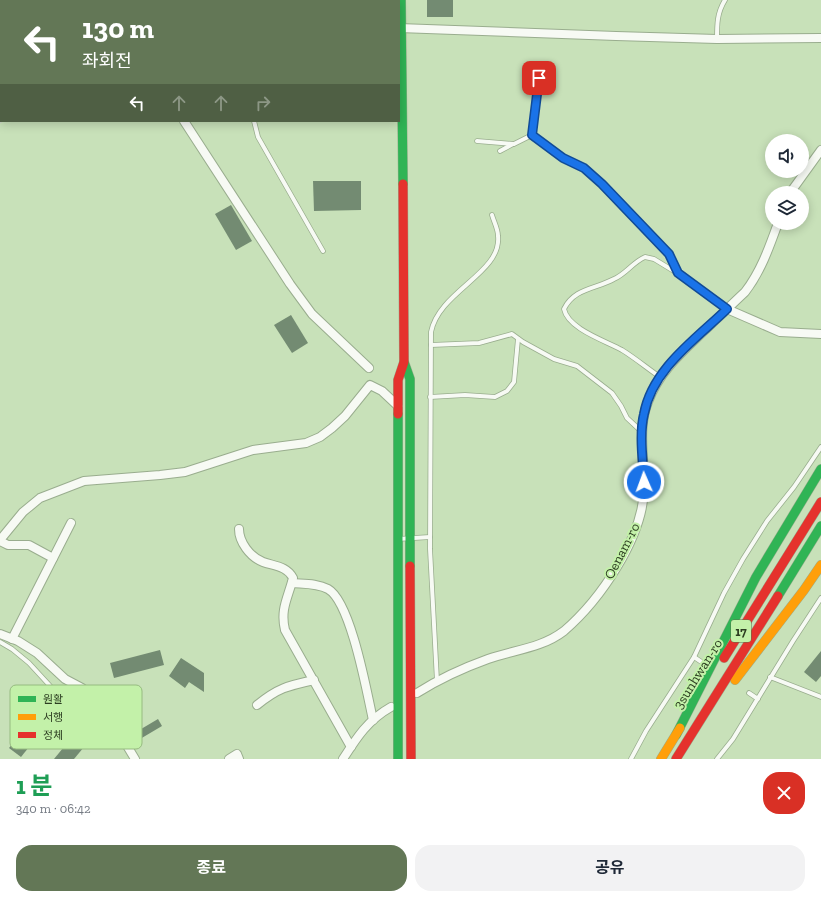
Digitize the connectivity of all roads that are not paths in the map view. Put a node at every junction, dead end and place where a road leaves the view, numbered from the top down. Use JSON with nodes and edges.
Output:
{"nodes":[{"id":1,"x":401,"y":0,"type":"edge"},
{"id":2,"x":725,"y":0,"type":"edge"},
{"id":3,"x":400,"y":28,"type":"edge"},
{"id":4,"x":821,"y":38,"type":"edge"},
{"id":5,"x":717,"y":39,"type":"junction"},
{"id":6,"x":539,"y":78,"type":"dead end"},
{"id":7,"x":185,"y":122,"type":"edge"},
{"id":8,"x":254,"y":122,"type":"edge"},
{"id":9,"x":532,"y":135,"type":"junction"},
{"id":10,"x":477,"y":141,"type":"dead end"},
{"id":11,"x":514,"y":144,"type":"junction"},
{"id":12,"x":821,"y":150,"type":"edge"},
{"id":13,"x":500,"y":151,"type":"dead end"},
{"id":14,"x":795,"y":186,"type":"edge"},
{"id":15,"x":492,"y":215,"type":"dead end"},
{"id":16,"x":775,"y":230,"type":"edge"},
{"id":17,"x":324,"y":251,"type":"dead end"},
{"id":18,"x":678,"y":273,"type":"junction"},
{"id":19,"x":727,"y":309,"type":"junction"},
{"id":20,"x":821,"y":334,"type":"edge"},
{"id":21,"x":518,"y":339,"type":"junction"},
{"id":22,"x":431,"y":344,"type":"junction"},
{"id":23,"x":404,"y":362,"type":"junction"},
{"id":24,"x":369,"y":368,"type":"dead end"},
{"id":25,"x":660,"y":377,"type":"junction"},
{"id":26,"x":430,"y":397,"type":"junction"},
{"id":27,"x":398,"y":406,"type":"junction"},
{"id":28,"x":643,"y":433,"type":"junction"},
{"id":29,"x":821,"y":447,"type":"edge"},
{"id":30,"x":821,"y":469,"type":"edge"},
{"id":31,"x":821,"y":502,"type":"edge"},
{"id":32,"x":71,"y":524,"type":"dead end"},
{"id":33,"x":821,"y":526,"type":"edge"},
{"id":34,"x":239,"y":530,"type":"dead end"},
{"id":35,"x":430,"y":537,"type":"junction"},
{"id":36,"x":411,"y":538,"type":"junction"},
{"id":37,"x":398,"y":539,"type":"junction"},
{"id":38,"x":0,"y":540,"type":"edge"},
{"id":39,"x":54,"y":558,"type":"junction"},
{"id":40,"x":821,"y":565,"type":"edge"},
{"id":41,"x":292,"y":583,"type":"junction"},
{"id":42,"x":821,"y":598,"type":"edge"},
{"id":43,"x":0,"y":634,"type":"edge"},
{"id":44,"x":12,"y":639,"type":"junction"},
{"id":45,"x":0,"y":642,"type":"edge"},
{"id":46,"x":694,"y":657,"type":"junction"},
{"id":47,"x":706,"y":665,"type":"dead end"},
{"id":48,"x":770,"y":677,"type":"junction"},
{"id":49,"x":314,"y":680,"type":"junction"},
{"id":50,"x":437,"y":680,"type":"junction"},
{"id":51,"x":49,"y":685,"type":"edge"},
{"id":52,"x":76,"y":685,"type":"edge"},
{"id":53,"x":417,"y":693,"type":"dead end"},
{"id":54,"x":749,"y":693,"type":"dead end"},
{"id":55,"x":821,"y":697,"type":"edge"},
{"id":56,"x":758,"y":699,"type":"junction"},
{"id":57,"x":257,"y":705,"type":"dead end"},
{"id":58,"x":391,"y":707,"type":"dead end"},
{"id":59,"x":372,"y":720,"type":"junction"},
{"id":60,"x":676,"y":735,"type":"junction"},
{"id":61,"x":687,"y":742,"type":"junction"},
{"id":62,"x":351,"y":747,"type":"junction"},
{"id":63,"x":129,"y":749,"type":"edge"},
{"id":64,"x":135,"y":759,"type":"edge"},
{"id":65,"x":229,"y":759,"type":"edge"},
{"id":66,"x":239,"y":759,"type":"edge"},
{"id":67,"x":343,"y":759,"type":"edge"},
{"id":68,"x":398,"y":759,"type":"edge"},
{"id":69,"x":411,"y":759,"type":"edge"},
{"id":70,"x":631,"y":759,"type":"edge"},
{"id":71,"x":661,"y":759,"type":"edge"},
{"id":72,"x":676,"y":759,"type":"edge"},
{"id":73,"x":717,"y":759,"type":"edge"}],
"edges":[{"from":1,"to":3,"type":"main road"},
{"from":2,"to":5,"type":"lane"},
{"from":3,"to":5,"type":"street"},
{"from":3,"to":23,"type":"main road"},
{"from":4,"to":5,"type":"street"},
{"from":6,"to":9,"type":"lane"},
{"from":7,"to":24,"type":"street"},
{"from":8,"to":17,"type":"lane"},
{"from":9,"to":11,"type":"lane"},
{"from":9,"to":18,"type":"lane"},
{"from":10,"to":11,"type":"lane"},
{"from":11,"to":13,"type":"lane"},
{"from":12,"to":14,"type":"street"},
{"from":15,"to":22,"type":"lane"},
{"from":16,"to":19,"type":"street","name":"Oenam-ro"},
{"from":18,"to":19,"type":"lane"},
{"from":18,"to":25,"type":"lane"},
{"from":19,"to":20,"type":"street"},
{"from":19,"to":25,"type":"street","name":"Oenam-ro"},
{"from":21,"to":22,"type":"lane"},
{"from":21,"to":26,"type":"lane"},
{"from":21,"to":28,"type":"lane"},
{"from":22,"to":26,"type":"lane"},
{"from":23,"to":27,"type":"main road"},
{"from":23,"to":36,"type":"main road"},
{"from":25,"to":28,"type":"street","name":"Oenam-ro"},
{"from":26,"to":35,"type":"lane"},
{"from":27,"to":37,"type":"main road"},
{"from":27,"to":38,"type":"street"},
{"from":28,"to":50,"type":"street","name":"Oenam-ro"},
{"from":29,"to":46,"type":"lane"},
{"from":30,"to":60,"type":"main road"},
{"from":31,"to":60,"type":"main road","name":"3sunhwan-ro","number":"17"},
{"from":32,"to":39,"type":"street"},
{"from":33,"to":61,"type":"main road","name":"3sunhwan-ro","number":"17"},
{"from":34,"to":41,"type":"street"},
{"from":35,"to":36,"type":"lane"},
{"from":35,"to":50,"type":"lane"},
{"from":36,"to":37,"type":"lane"},
{"from":36,"to":69,"type":"main road"},
{"from":37,"to":68,"type":"main road"},
{"from":38,"to":39,"type":"street"},
{"from":39,"to":44,"type":"street"},
{"from":40,"to":61,"type":"main road"},
{"from":41,"to":49,"type":"street"},
{"from":41,"to":59,"type":"street"},
{"from":42,"to":48,"type":"lane"},
{"from":43,"to":44,"type":"street"},
{"from":44,"to":52,"type":"street"},
{"from":45,"to":51,"type":"lane"},
{"from":46,"to":47,"type":"lane"},
{"from":46,"to":70,"type":"lane"},
{"from":48,"to":55,"type":"lane"},
{"from":48,"to":56,"type":"lane"},
{"from":49,"to":57,"type":"street"},
{"from":49,"to":62,"type":"street"},
{"from":50,"to":53,"type":"street","name":"Oenam-ro"},
{"from":54,"to":56,"type":"lane"},
{"from":56,"to":73,"type":"lane"},
{"from":58,"to":59,"type":"street"},
{"from":59,"to":62,"type":"street"},
{"from":60,"to":71,"type":"main road","name":"3sunhwan-ro","number":"17"},
{"from":61,"to":72,"type":"main road","name":"3sunhwan-ro","number":"17"},
{"from":62,"to":67,"type":"street"},
{"from":63,"to":64,"type":"street"},
{"from":65,"to":66,"type":"street"}]}
